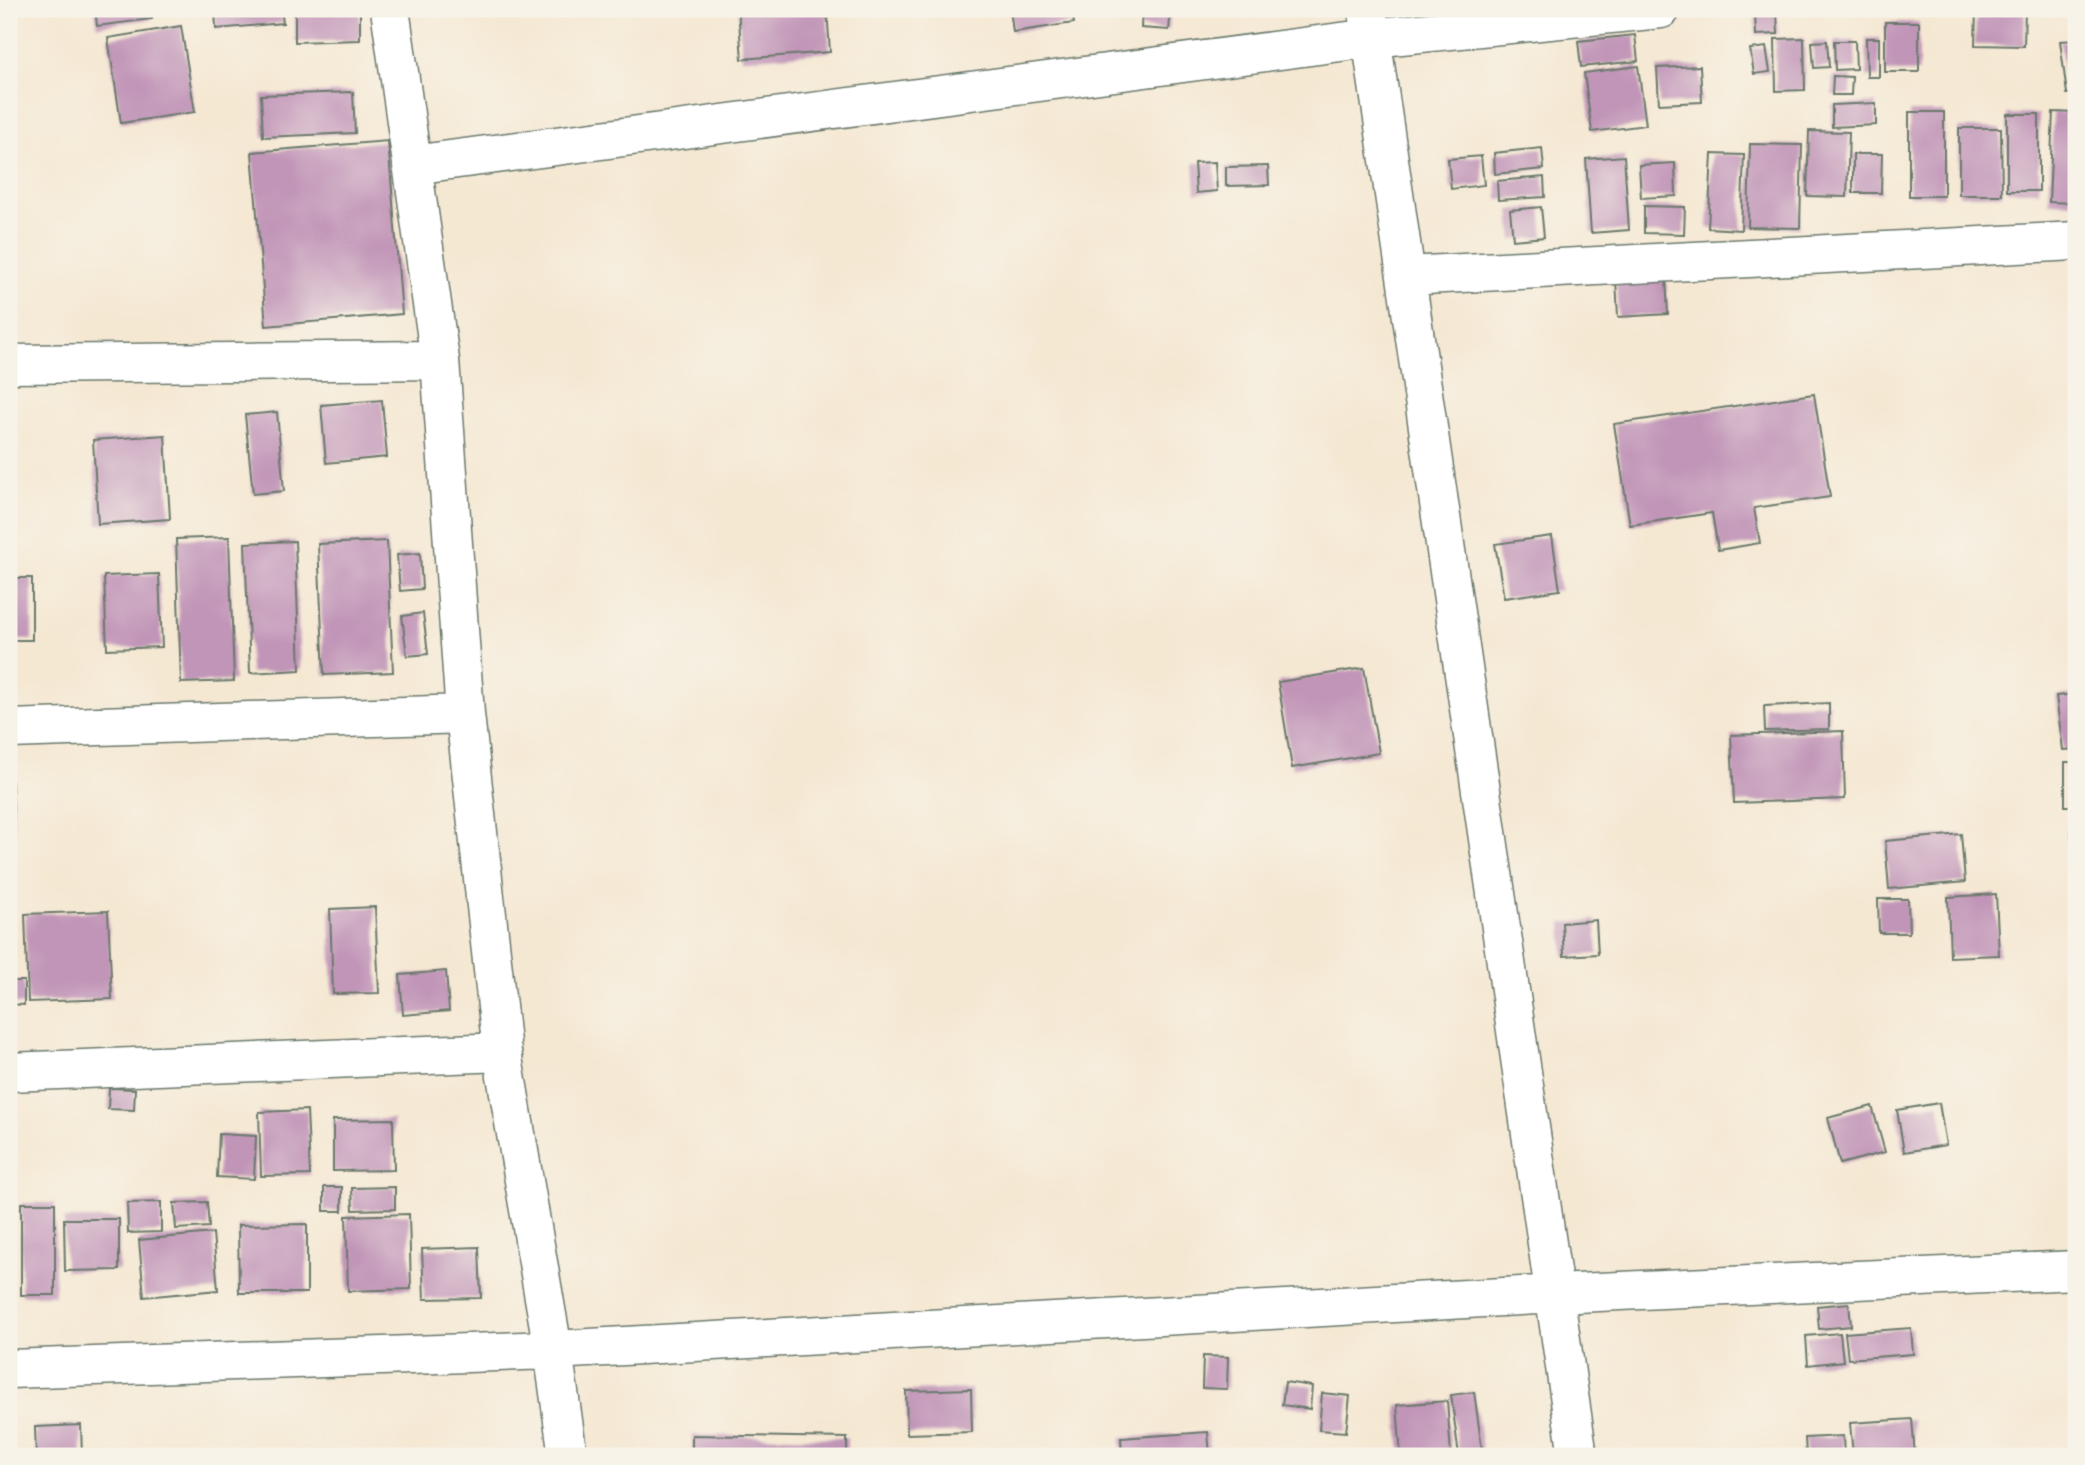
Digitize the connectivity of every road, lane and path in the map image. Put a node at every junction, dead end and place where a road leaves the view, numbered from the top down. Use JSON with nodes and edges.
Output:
{"nodes":[{"id":1,"x":390,"y":9,"type":"edge"},
{"id":2,"x":1661,"y":9,"type":"edge"},
{"id":3,"x":1369,"y":23,"type":"edge"},
{"id":4,"x":412,"y":164,"type":"junction"},
{"id":5,"x":2076,"y":241,"type":"edge"},
{"id":6,"x":1406,"y":276,"type":"junction"},
{"id":7,"x":440,"y":360,"type":"junction"},
{"id":8,"x":9,"y":364,"type":"edge"},
{"id":9,"x":465,"y":714,"type":"junction"},
{"id":10,"x":9,"y":729,"type":"edge"},
{"id":11,"x":502,"y":1052,"type":"junction"},
{"id":12,"x":9,"y":1072,"type":"edge"},
{"id":13,"x":2076,"y":1270,"type":"edge"},
{"id":14,"x":1555,"y":1294,"type":"junction"},
{"id":15,"x":553,"y":1350,"type":"junction"},
{"id":16,"x":9,"y":1369,"type":"edge"},
{"id":17,"x":568,"y":1456,"type":"edge"},
{"id":18,"x":1578,"y":1456,"type":"edge"}],
"edges":[{"from":1,"to":4,"type":"street"},
{"from":2,"to":3,"type":"street"},
{"from":3,"to":4,"type":"street"},
{"from":3,"to":6,"type":"street"},
{"from":4,"to":7,"type":"street"},
{"from":5,"to":6,"type":"street"},
{"from":6,"to":14,"type":"street"},
{"from":7,"to":8,"type":"street"},
{"from":7,"to":9,"type":"street"},
{"from":9,"to":10,"type":"street"},
{"from":9,"to":11,"type":"street"},
{"from":11,"to":12,"type":"street"},
{"from":11,"to":15,"type":"street"},
{"from":13,"to":14,"type":"street"},
{"from":14,"to":15,"type":"street"},
{"from":14,"to":18,"type":"street"},
{"from":15,"to":16,"type":"street"},
{"from":15,"to":17,"type":"street"}]}
